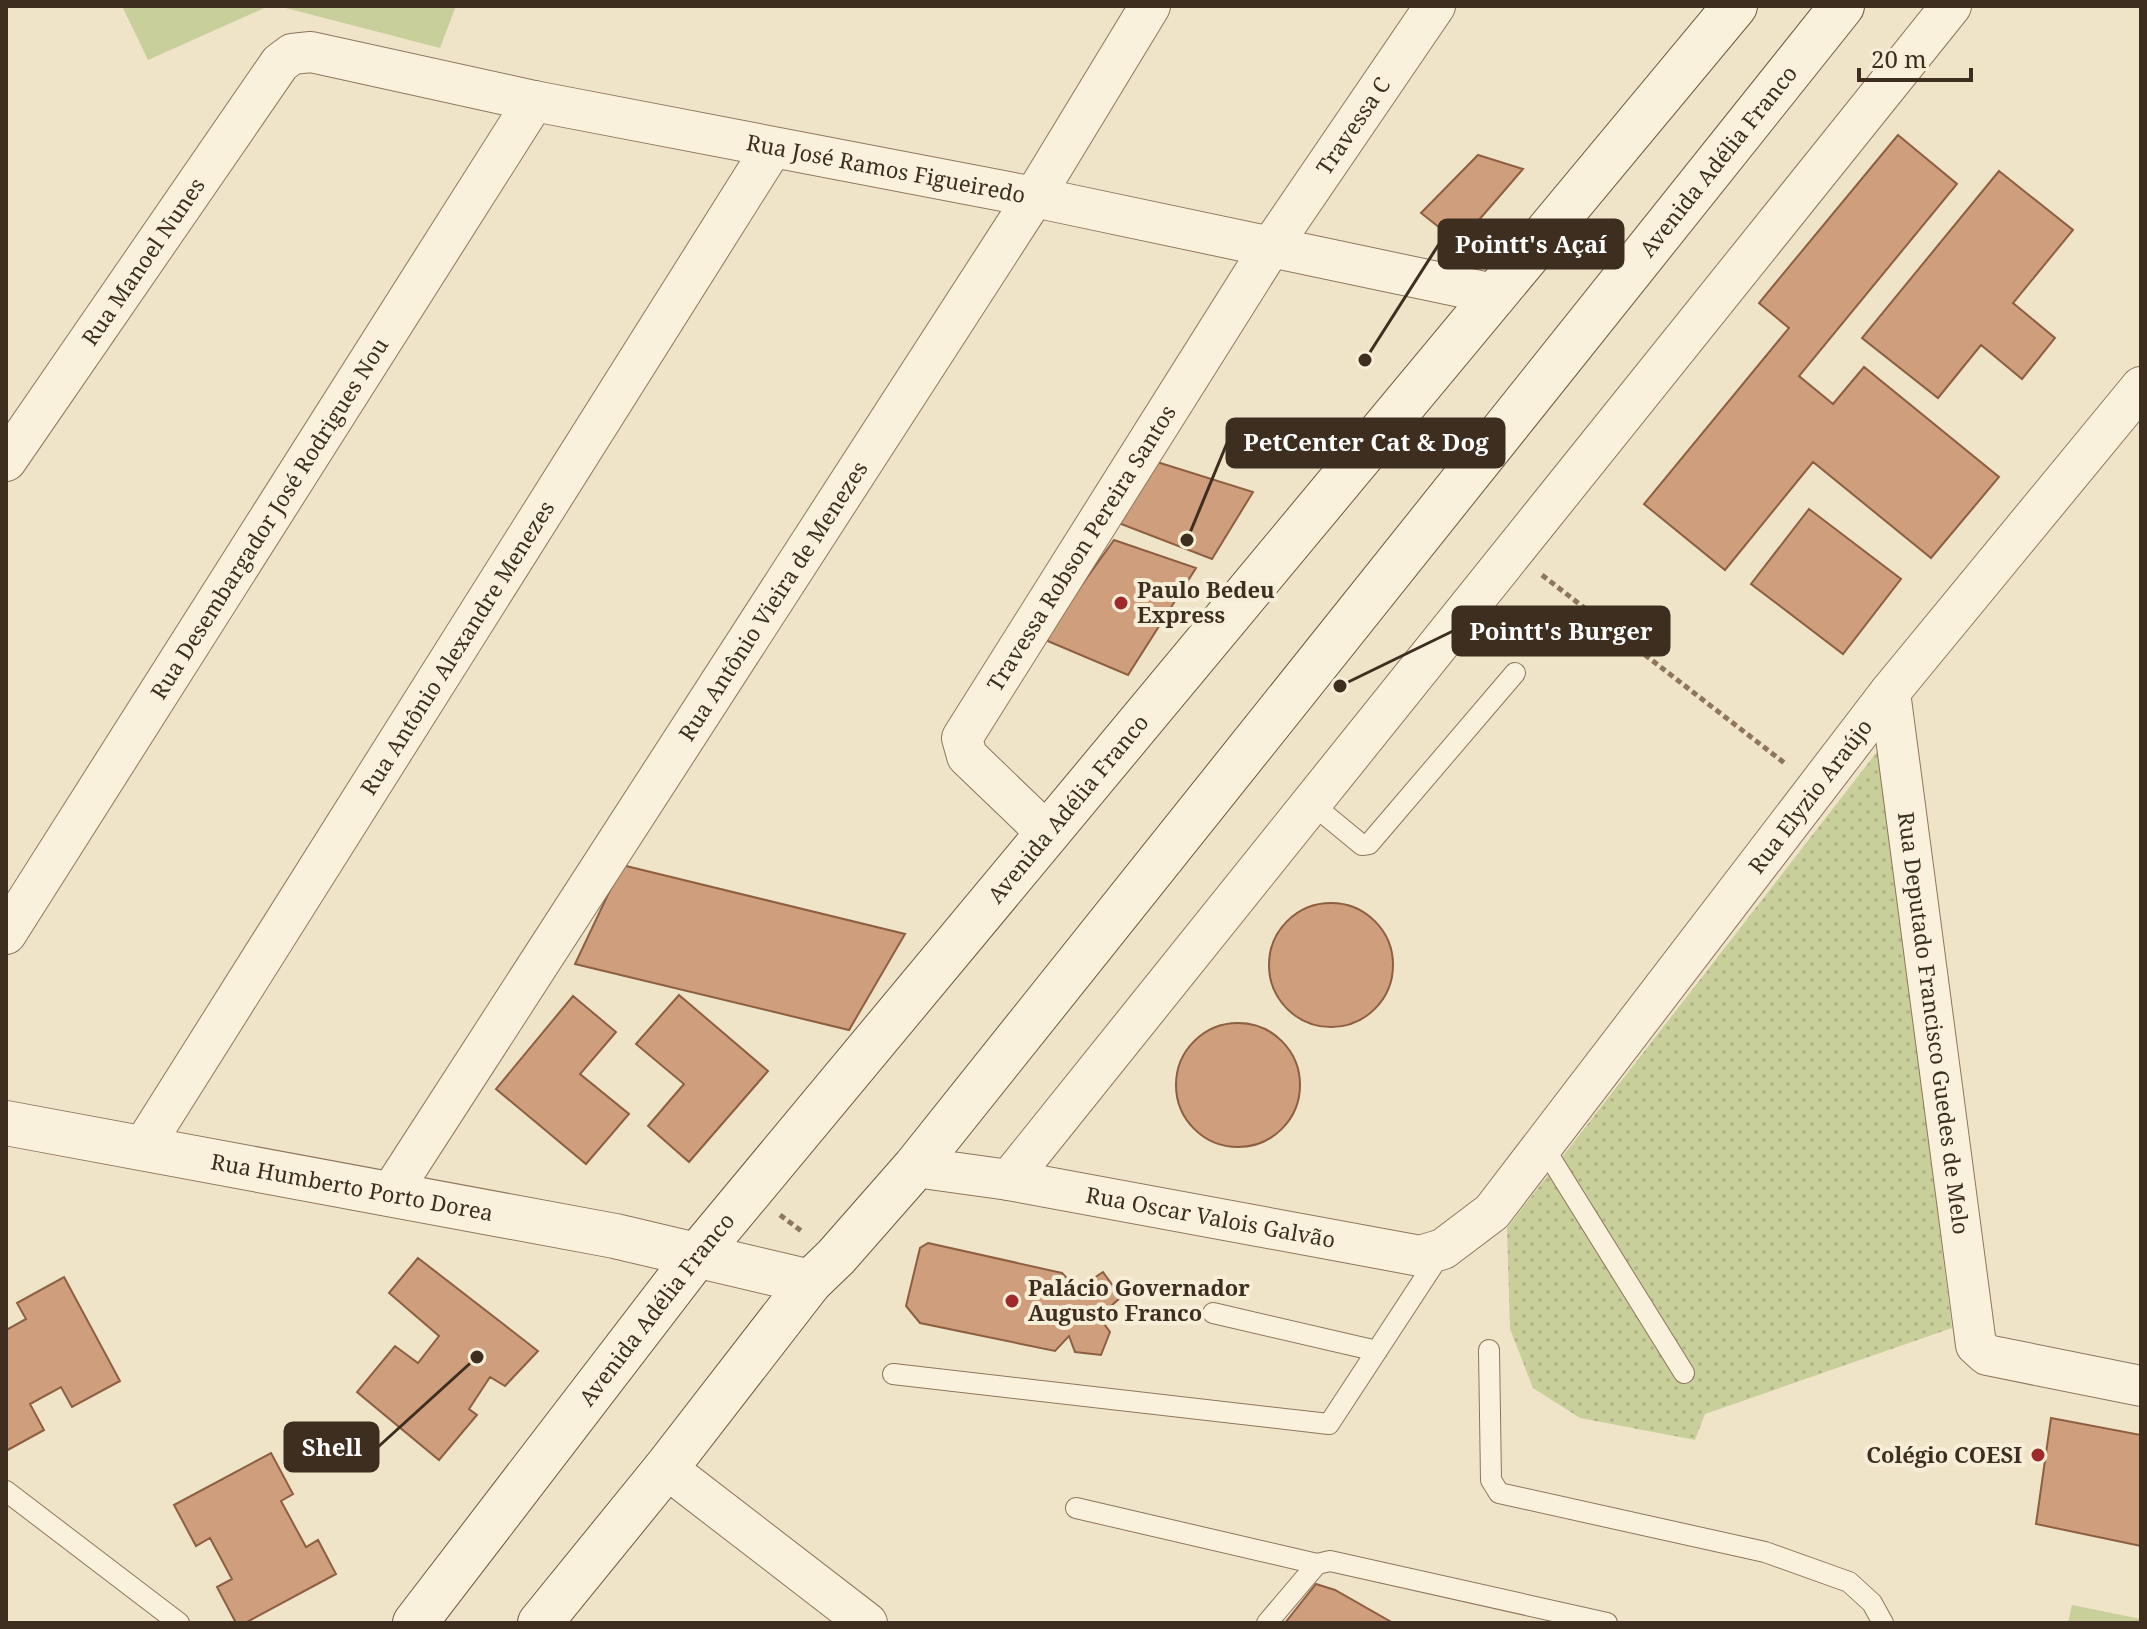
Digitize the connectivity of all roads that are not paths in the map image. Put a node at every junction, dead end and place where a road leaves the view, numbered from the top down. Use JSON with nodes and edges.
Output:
{"nodes":[{"id":1,"x":1150,"y":6,"type":"edge"},
{"id":2,"x":1435,"y":6,"type":"edge"},
{"id":3,"x":1735,"y":6,"type":"edge"},
{"id":4,"x":1842,"y":6,"type":"edge"},
{"id":5,"x":1951,"y":6,"type":"edge"},
{"id":6,"x":280,"y":63,"type":"joint"},
{"id":7,"x":534,"y":101,"type":"junction"},
{"id":8,"x":772,"y":148,"type":"junction"},
{"id":9,"x":1034,"y":197,"type":"junction"},
{"id":10,"x":1270,"y":248,"type":"junction"},
{"id":11,"x":1494,"y":294,"type":"junction"},
{"id":12,"x":2141,"y":387,"type":"edge"},
{"id":13,"x":6,"y":461,"type":"edge"},
{"id":14,"x":1515,"y":673,"type":"dead end"},
{"id":15,"x":1890,"y":692,"type":"junction"},
{"id":16,"x":1311,"y":803,"type":"junction"},
{"id":17,"x":1047,"y":833,"type":"junction"},
{"id":18,"x":6,"y":934,"type":"edge"},
{"id":19,"x":6,"y":1123,"type":"edge"},
{"id":20,"x":1543,"y":1146,"type":"junction"},
{"id":21,"x":143,"y":1147,"type":"junction"},
{"id":22,"x":915,"y":1167,"type":"junction"},
{"id":23,"x":1009,"y":1180,"type":"junction"},
{"id":24,"x":390,"y":1194,"type":"junction"},
{"id":25,"x":1443,"y":1249,"type":"junction"},
{"id":26,"x":698,"y":1254,"type":"junction"},
{"id":27,"x":823,"y":1270,"type":"junction"},
{"id":28,"x":1213,"y":1313,"type":"dead end"},
{"id":29,"x":1489,"y":1350,"type":"dead end"},
{"id":30,"x":1377,"y":1351,"type":"junction"},
{"id":31,"x":1684,"y":1373,"type":"dead end"},
{"id":32,"x":893,"y":1374,"type":"dead end"},
{"id":33,"x":2141,"y":1386,"type":"edge"},
{"id":34,"x":666,"y":1468,"type":"junction"},
{"id":35,"x":6,"y":1491,"type":"edge"},
{"id":36,"x":1076,"y":1508,"type":"dead end"},
{"id":37,"x":1317,"y":1564,"type":"junction"},
{"id":38,"x":179,"y":1623,"type":"edge"},
{"id":39,"x":415,"y":1623,"type":"edge"},
{"id":40,"x":540,"y":1623,"type":"edge"},
{"id":41,"x":867,"y":1623,"type":"edge"},
{"id":42,"x":1267,"y":1623,"type":"edge"},
{"id":43,"x":1607,"y":1623,"type":"edge"},
{"id":44,"x":1883,"y":1623,"type":"edge"}],
"edges":[{"from":1,"to":9,"type":"street","name":"Rua Antônio Vieira de Menezes"},
{"from":2,"to":10,"type":"street","name":"Travessa C"},
{"from":3,"to":11,"type":"main road","name":"Avenida Adélia Franco"},
{"from":4,"to":22,"type":"main road","name":"Avenida Adélia Franco"},
{"from":5,"to":16,"type":"street"},
{"from":6,"to":7,"type":"street","name":"Rua José Ramos Figueiredo"},
{"from":6,"to":13,"type":"street","name":"Rua Manoel Nunes"},
{"from":7,"to":8,"type":"street","name":"Rua José Ramos Figueiredo"},
{"from":7,"to":18,"type":"street","name":"Rua Desembargador José Rodrigues Nou"},
{"from":8,"to":9,"type":"street","name":"Rua José Ramos Figueiredo"},
{"from":8,"to":21,"type":"street","name":"Rua Antônio Alexandre Menezes"},
{"from":9,"to":10,"type":"street","name":"Rua José Ramos Figueiredo"},
{"from":9,"to":24,"type":"street","name":"Rua Antônio Vieira de Menezes"},
{"from":10,"to":11,"type":"street","name":"Rua José Ramos Figueiredo"},
{"from":10,"to":17,"type":"street","name":"Travessa Robson Pereira Santos"},
{"from":11,"to":17,"type":"main road","name":"Avenida Adélia Franco"},
{"from":12,"to":15,"type":"street","name":"Rua Elyzio Araújo"},
{"from":14,"to":16,"type":"lane"},
{"from":15,"to":20,"type":"street","name":"Rua Elyzio Araújo"},
{"from":15,"to":33,"type":"street","name":"Rua Deputado Francisco Guedes de Melo"},
{"from":16,"to":23,"type":"street"},
{"from":17,"to":26,"type":"main road","name":"Avenida Adélia Franco"},
{"from":19,"to":21,"type":"main road","name":"Rua Humberto Porto Dorea"},
{"from":20,"to":25,"type":"street","name":"Rua Elyzio Araújo"},
{"from":20,"to":31,"type":"lane"},
{"from":21,"to":24,"type":"main road","name":"Rua Humberto Porto Dorea"},
{"from":22,"to":23,"type":"street","name":"Rua Oscar Valois Galvão"},
{"from":22,"to":27,"type":"main road","name":"Avenida Adélia Franco"},
{"from":23,"to":25,"type":"street","name":"Rua Oscar Valois Galvão"},
{"from":24,"to":26,"type":"main road","name":"Rua Humberto Porto Dorea"},
{"from":25,"to":30,"type":"lane"},
{"from":26,"to":27,"type":"main road","name":"Rua Humberto Porto Dorea"},
{"from":26,"to":39,"type":"main road","name":"Avenida Adélia Franco"},
{"from":27,"to":34,"type":"main road","name":"Avenida Adélia Franco"},
{"from":28,"to":30,"type":"lane"},
{"from":29,"to":44,"type":"lane"},
{"from":30,"to":32,"type":"lane"},
{"from":34,"to":40,"type":"main road","name":"Avenida Adélia Franco"},
{"from":34,"to":41,"type":"street"},
{"from":35,"to":38,"type":"lane"},
{"from":36,"to":37,"type":"lane"},
{"from":37,"to":42,"type":"lane"},
{"from":37,"to":43,"type":"lane"}]}
